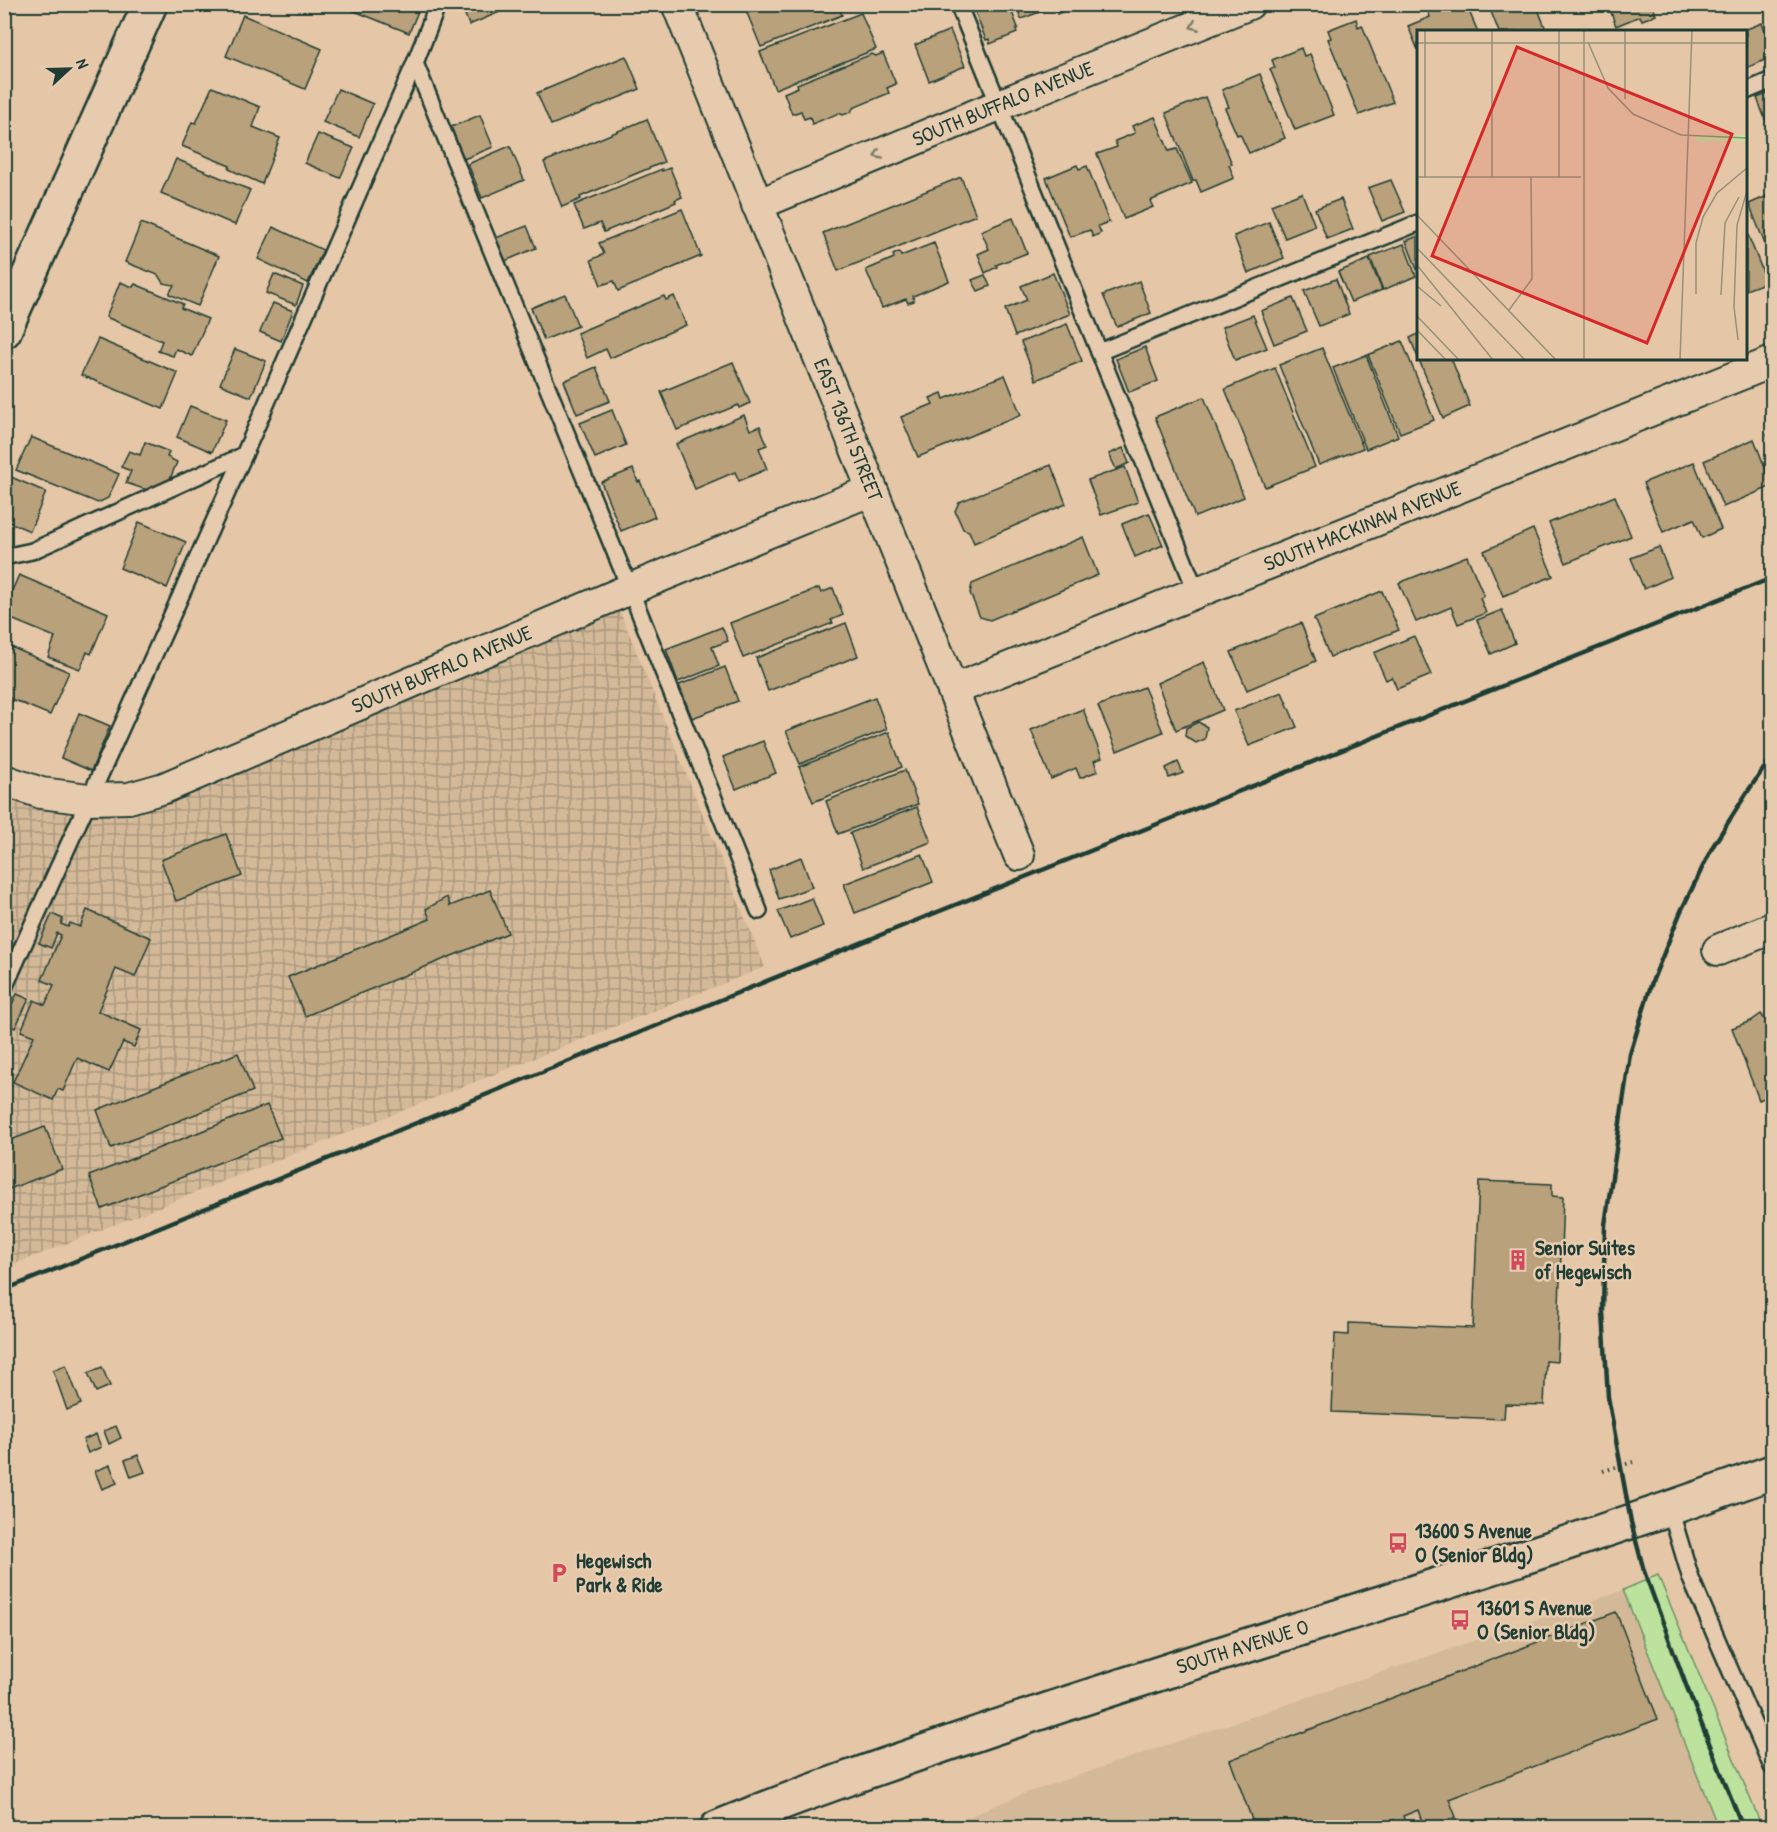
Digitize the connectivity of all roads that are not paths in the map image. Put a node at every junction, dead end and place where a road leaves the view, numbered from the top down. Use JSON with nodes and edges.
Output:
{"nodes":[{"id":1,"x":150,"y":4,"type":"edge"},
{"id":2,"x":438,"y":4,"type":"edge"},
{"id":3,"x":677,"y":4,"type":"edge"},
{"id":4,"x":958,"y":4,"type":"edge"},
{"id":5,"x":1249,"y":4,"type":"edge"},
{"id":6,"x":415,"y":63,"type":"junction"},
{"id":7,"x":1773,"y":80,"type":"edge"},
{"id":8,"x":1747,"y":91,"type":"edge"},
{"id":9,"x":999,"y":105,"type":"junction"},
{"id":10,"x":758,"y":205,"type":"junction"},
{"id":11,"x":1417,"y":224,"type":"edge"},
{"id":12,"x":4,"y":331,"type":"edge"},
{"id":13,"x":1100,"y":352,"type":"junction"},
{"id":14,"x":1773,"y":362,"type":"edge"},
{"id":15,"x":244,"y":455,"type":"junction"},
{"id":16,"x":872,"y":490,"type":"junction"},
{"id":17,"x":4,"y":557,"type":"edge"},
{"id":18,"x":630,"y":589,"type":"junction"},
{"id":19,"x":1197,"y":593,"type":"junction"},
{"id":20,"x":953,"y":690,"type":"junction"},
{"id":21,"x":4,"y":780,"type":"edge"},
{"id":22,"x":88,"y":799,"type":"junction"},
{"id":23,"x":1019,"y":855,"type":"dead end"},
{"id":24,"x":759,"y":911,"type":"dead end"},
{"id":25,"x":1773,"y":928,"type":"edge"},
{"id":26,"x":1718,"y":950,"type":"dead end"},
{"id":27,"x":4,"y":988,"type":"edge"},
{"id":28,"x":1773,"y":1472,"type":"edge"},
{"id":29,"x":1670,"y":1509,"type":"junction"},
{"id":30,"x":1773,"y":1767,"type":"edge"},
{"id":31,"x":717,"y":1827,"type":"edge"}],
"edges":[{"from":1,"to":12,"type":"main road"},
{"from":2,"to":6,"type":"lane"},
{"from":3,"to":10,"type":"street","name":"EAST 136TH STREET"},
{"from":4,"to":9,"type":"lane"},
{"from":5,"to":9,"type":"street","name":"SOUTH BUFFALO AVENUE","one_way":true},
{"from":6,"to":15,"type":"lane"},
{"from":6,"to":18,"type":"lane"},
{"from":7,"to":8,"type":"lane"},
{"from":9,"to":10,"type":"street","name":"SOUTH BUFFALO AVENUE","one_way":true},
{"from":9,"to":13,"type":"lane"},
{"from":10,"to":16,"type":"street","name":"EAST 136TH STREET"},
{"from":11,"to":13,"type":"lane"},
{"from":13,"to":19,"type":"lane"},
{"from":14,"to":19,"type":"street","name":"SOUTH MACKINAW AVENUE"},
{"from":15,"to":17,"type":"lane"},
{"from":15,"to":22,"type":"lane"},
{"from":16,"to":18,"type":"street","name":"SOUTH BUFFALO AVENUE"},
{"from":16,"to":20,"type":"street","name":"EAST 136TH STREET"},
{"from":18,"to":22,"type":"street","name":"SOUTH BUFFALO AVENUE"},
{"from":18,"to":24,"type":"lane"},
{"from":19,"to":20,"type":"street","name":"SOUTH MACKINAW AVENUE"},
{"from":20,"to":23,"type":"street","name":"EAST 136TH STREET"},
{"from":21,"to":22,"type":"street","name":"SOUTH BUFFALO AVENUE"},
{"from":22,"to":27,"type":"lane"},
{"from":25,"to":26,"type":"street"},
{"from":28,"to":29,"type":"main road","name":"SOUTH AVENUE O"},
{"from":29,"to":30,"type":"lane"},
{"from":29,"to":31,"type":"main road","name":"SOUTH AVENUE O"}]}
